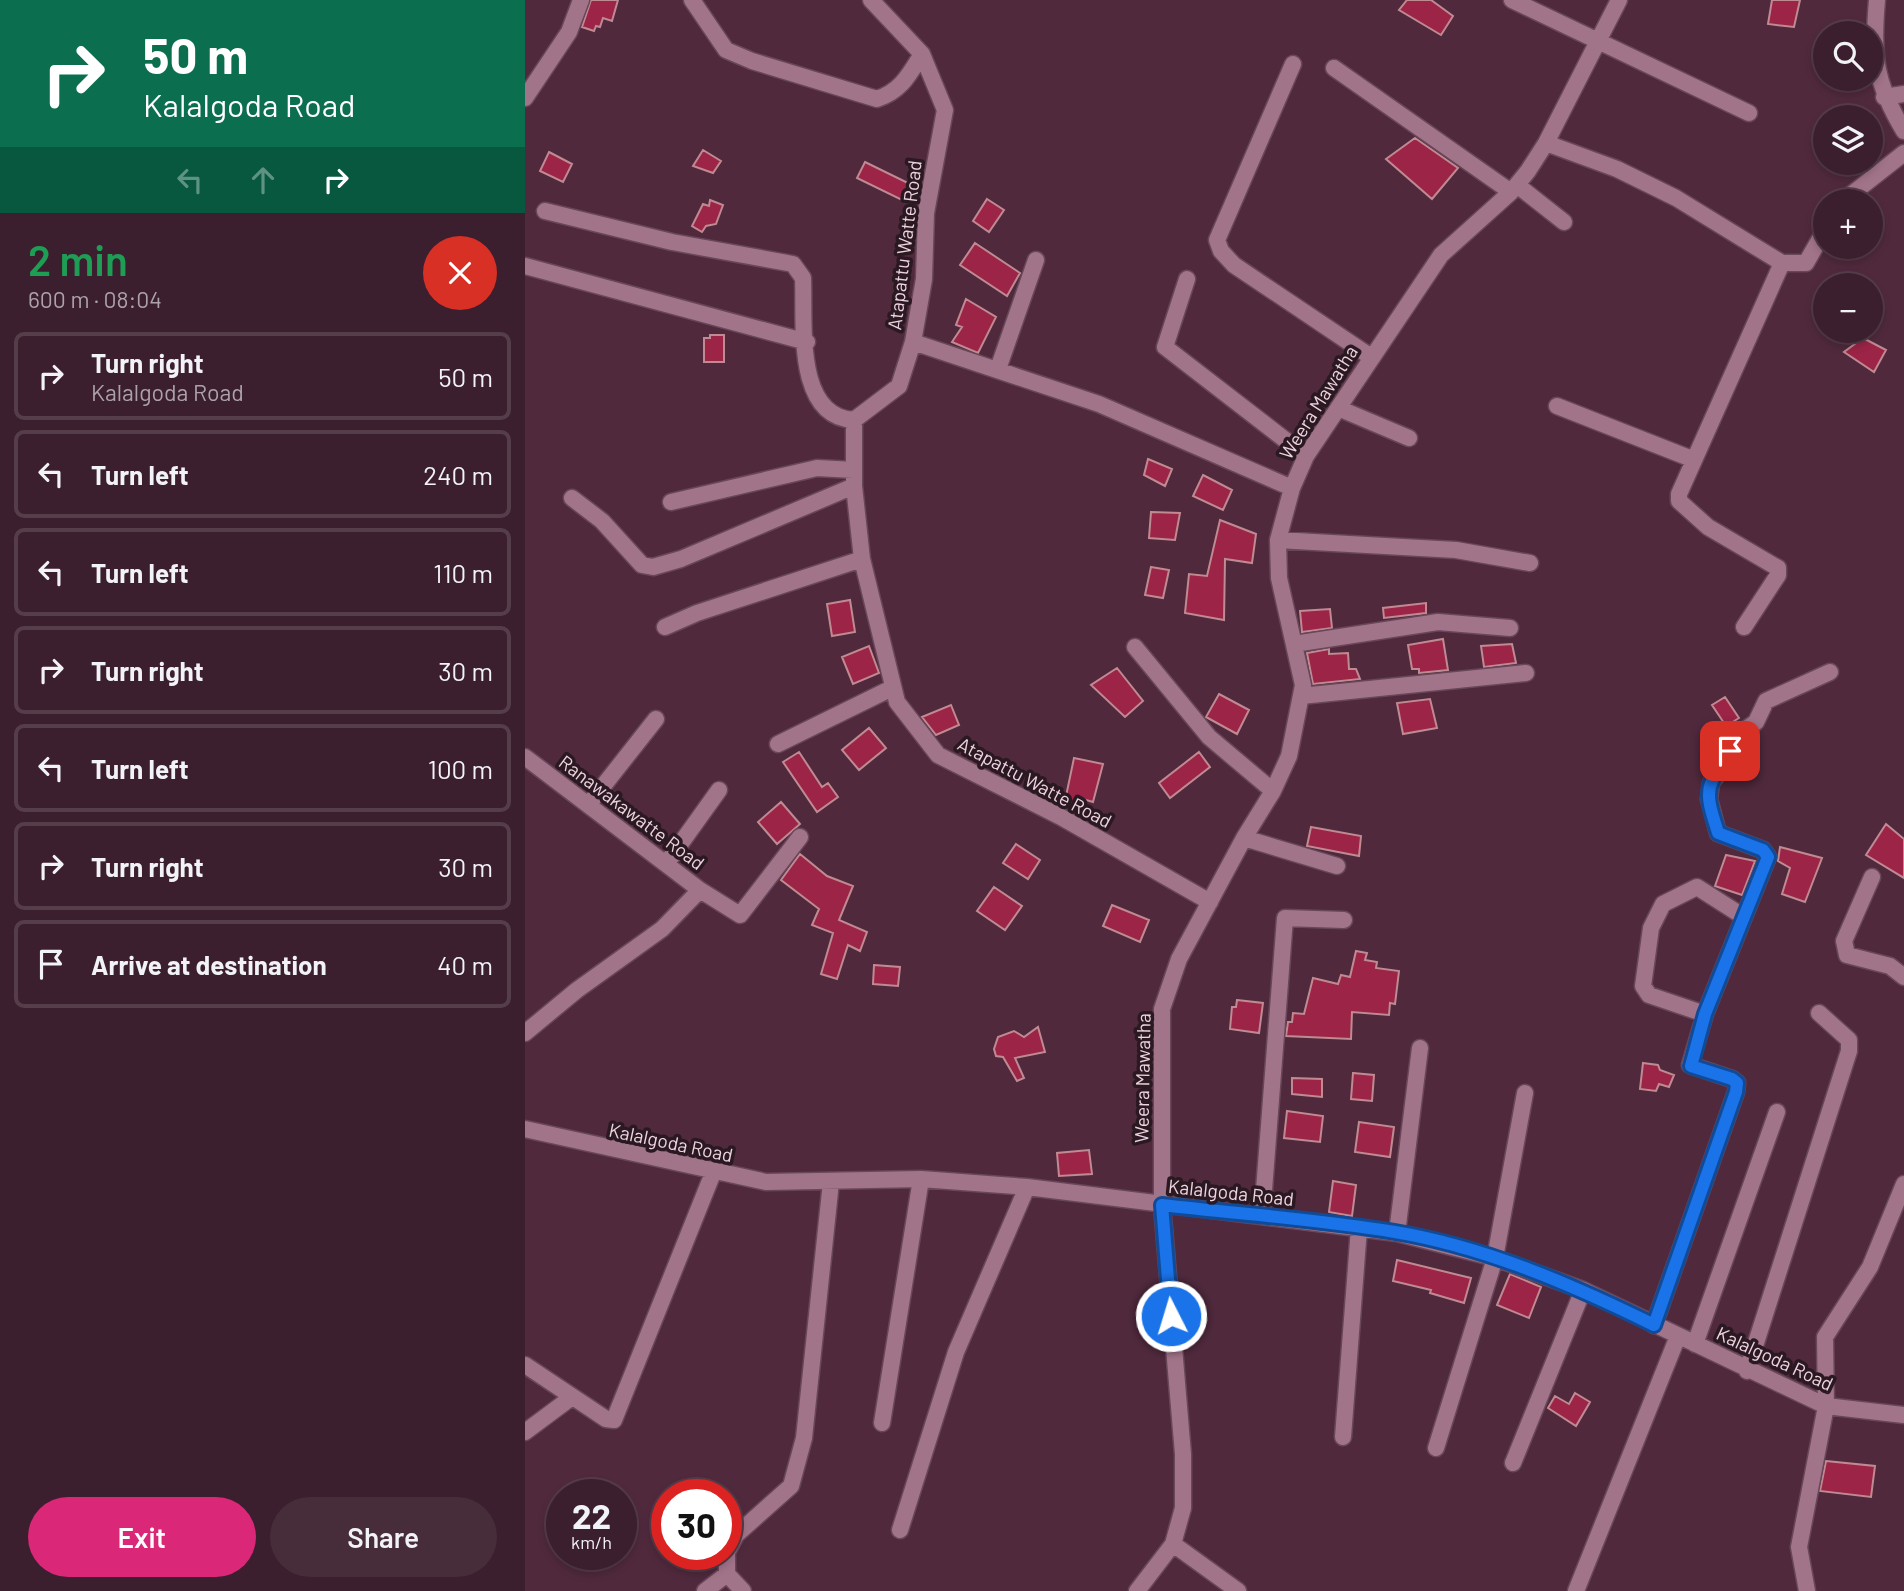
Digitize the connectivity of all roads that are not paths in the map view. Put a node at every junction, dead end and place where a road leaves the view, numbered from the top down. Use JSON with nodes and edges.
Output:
{"nodes":[{"id":1,"x":581,"y":0,"type":"edge"},
{"id":2,"x":692,"y":0,"type":"edge"},
{"id":3,"x":871,"y":0,"type":"edge"},
{"id":4,"x":1512,"y":0,"type":"edge"},
{"id":5,"x":1619,"y":0,"type":"edge"},
{"id":6,"x":1877,"y":0,"type":"edge"},
{"id":7,"x":1599,"y":39,"type":"junction"},
{"id":8,"x":922,"y":54,"type":"junction"},
{"id":9,"x":1293,"y":64,"type":"dead end"},
{"id":10,"x":1334,"y":68,"type":"dead end"},
{"id":11,"x":1904,"y":94,"type":"edge"},
{"id":12,"x":1884,"y":97,"type":"junction"},
{"id":13,"x":525,"y":98,"type":"edge"},
{"id":14,"x":1749,"y":113,"type":"dead end"},
{"id":15,"x":1904,"y":131,"type":"edge"},
{"id":16,"x":1546,"y":143,"type":"junction"},
{"id":17,"x":1904,"y":153,"type":"edge"},
{"id":18,"x":1514,"y":188,"type":"junction"},
{"id":19,"x":1858,"y":189,"type":"edge"},
{"id":20,"x":545,"y":211,"type":"dead end"},
{"id":21,"x":1564,"y":222,"type":"dead end"},
{"id":22,"x":1813,"y":251,"type":"edge"},
{"id":23,"x":1036,"y":260,"type":"dead end"},
{"id":24,"x":1782,"y":262,"type":"junction"},
{"id":25,"x":525,"y":266,"type":"edge"},
{"id":26,"x":1187,"y":279,"type":"dead end"},
{"id":27,"x":807,"y":342,"type":"junction"},
{"id":28,"x":913,"y":342,"type":"junction"},
{"id":29,"x":1371,"y":357,"type":"junction"},
{"id":30,"x":998,"y":369,"type":"junction"},
{"id":31,"x":1557,"y":406,"type":"dead end"},
{"id":32,"x":1338,"y":408,"type":"junction"},
{"id":33,"x":854,"y":420,"type":"junction"},
{"id":34,"x":1409,"y":438,"type":"dead end"},
{"id":35,"x":1306,"y":456,"type":"junction"},
{"id":36,"x":1692,"y":459,"type":"junction"},
{"id":37,"x":854,"y":478,"type":"junction"},
{"id":38,"x":1291,"y":488,"type":"junction"},
{"id":39,"x":572,"y":498,"type":"dead end"},
{"id":40,"x":671,"y":502,"type":"dead end"},
{"id":41,"x":1279,"y":540,"type":"junction"},
{"id":42,"x":862,"y":559,"type":"junction"},
{"id":43,"x":1530,"y":563,"type":"dead end"},
{"id":44,"x":665,"y":627,"type":"dead end"},
{"id":45,"x":1744,"y":627,"type":"dead end"},
{"id":46,"x":1510,"y":628,"type":"dead end"},
{"id":47,"x":1294,"y":644,"type":"junction"},
{"id":48,"x":1135,"y":647,"type":"dead end"},
{"id":49,"x":1830,"y":671,"type":"dead end"},
{"id":50,"x":1526,"y":673,"type":"dead end"},
{"id":51,"x":892,"y":688,"type":"junction"},
{"id":52,"x":1301,"y":696,"type":"junction"},
{"id":53,"x":656,"y":719,"type":"dead end"},
{"id":54,"x":778,"y":744,"type":"dead end"},
{"id":55,"x":525,"y":758,"type":"edge"},
{"id":56,"x":719,"y":790,"type":"dead end"},
{"id":57,"x":1273,"y":791,"type":"junction"},
{"id":58,"x":589,"y":803,"type":"junction"},
{"id":59,"x":800,"y":837,"type":"dead end"},
{"id":60,"x":1244,"y":838,"type":"junction"},
{"id":61,"x":666,"y":864,"type":"junction"},
{"id":62,"x":1337,"y":866,"type":"dead end"},
{"id":63,"x":1872,"y":877,"type":"dead end"},
{"id":64,"x":699,"y":890,"type":"junction"},
{"id":65,"x":1210,"y":902,"type":"junction"},
{"id":66,"x":1745,"y":917,"type":"junction"},
{"id":67,"x":1344,"y":920,"type":"dead end"},
{"id":68,"x":1904,"y":977,"type":"edge"},
{"id":69,"x":1819,"y":1013,"type":"dead end"},
{"id":70,"x":1705,"y":1014,"type":"junction"},
{"id":71,"x":525,"y":1033,"type":"edge"},
{"id":72,"x":1420,"y":1048,"type":"dead end"},
{"id":73,"x":1525,"y":1093,"type":"dead end"},
{"id":74,"x":1777,"y":1112,"type":"dead end"},
{"id":75,"x":525,"y":1129,"type":"edge"},
{"id":76,"x":713,"y":1173,"type":"junction"},
{"id":77,"x":921,"y":1179,"type":"junction"},
{"id":78,"x":831,"y":1182,"type":"junction"},
{"id":79,"x":1904,"y":1184,"type":"edge"},
{"id":80,"x":1027,"y":1187,"type":"junction"},
{"id":81,"x":1162,"y":1205,"type":"junction"},
{"id":82,"x":1262,"y":1216,"type":"junction"},
{"id":83,"x":1359,"y":1228,"type":"junction"},
{"id":84,"x":1397,"y":1233,"type":"junction"},
{"id":85,"x":1495,"y":1258,"type":"junction"},
{"id":86,"x":1583,"y":1290,"type":"junction"},
{"id":87,"x":1654,"y":1325,"type":"junction"},
{"id":88,"x":1678,"y":1336,"type":"junction"},
{"id":89,"x":1695,"y":1344,"type":"junction"},
{"id":90,"x":525,"y":1365,"type":"edge"},
{"id":91,"x":1747,"y":1371,"type":"junction"},
{"id":92,"x":572,"y":1396,"type":"junction"},
{"id":93,"x":1826,"y":1406,"type":"junction"},
{"id":94,"x":1904,"y":1415,"type":"edge"},
{"id":95,"x":882,"y":1423,"type":"dead end"},
{"id":96,"x":525,"y":1432,"type":"edge"},
{"id":97,"x":1343,"y":1437,"type":"dead end"},
{"id":98,"x":1436,"y":1447,"type":"dead end"},
{"id":99,"x":1513,"y":1463,"type":"dead end"},
{"id":100,"x":900,"y":1530,"type":"dead end"},
{"id":101,"x":1173,"y":1544,"type":"junction"},
{"id":102,"x":727,"y":1574,"type":"junction"},
{"id":103,"x":705,"y":1591,"type":"edge"},
{"id":104,"x":743,"y":1591,"type":"edge"},
{"id":105,"x":1137,"y":1591,"type":"edge"},
{"id":106,"x":1238,"y":1591,"type":"edge"},
{"id":107,"x":1576,"y":1591,"type":"edge"},
{"id":108,"x":1807,"y":1591,"type":"edge"}],
"edges":[{"from":1,"to":13,"type":"street"},
{"from":2,"to":8,"type":"street"},
{"from":3,"to":8,"type":"street","name":"Atapattu Watte Road"},
{"from":4,"to":7,"type":"street"},
{"from":5,"to":7,"type":"street","name":"Weera Mawatha"},
{"from":6,"to":12,"type":"street"},
{"from":7,"to":14,"type":"street"},
{"from":7,"to":16,"type":"street","name":"Weera Mawatha"},
{"from":8,"to":28,"type":"street","name":"Atapattu Watte Road"},
{"from":9,"to":29,"type":"street"},
{"from":10,"to":18,"type":"street"},
{"from":11,"to":12,"type":"street"},
{"from":12,"to":15,"type":"street"},
{"from":16,"to":18,"type":"street","name":"Weera Mawatha"},
{"from":16,"to":24,"type":"street"},
{"from":17,"to":19,"type":"street"},
{"from":18,"to":21,"type":"street"},
{"from":18,"to":29,"type":"street","name":"Weera Mawatha"},
{"from":20,"to":27,"type":"street"},
{"from":22,"to":24,"type":"street"},
{"from":23,"to":30,"type":"street"},
{"from":24,"to":36,"type":"street"},
{"from":25,"to":27,"type":"street"},
{"from":26,"to":35,"type":"street"},
{"from":27,"to":33,"type":"street"},
{"from":28,"to":30,"type":"street"},
{"from":28,"to":33,"type":"street","name":"Atapattu Watte Road"},
{"from":29,"to":32,"type":"street","name":"Weera Mawatha"},
{"from":30,"to":38,"type":"street"},
{"from":31,"to":36,"type":"street"},
{"from":32,"to":34,"type":"street"},
{"from":32,"to":35,"type":"street","name":"Weera Mawatha"},
{"from":33,"to":37,"type":"street","name":"Atapattu Watte Road"},
{"from":35,"to":38,"type":"street","name":"Weera Mawatha"},
{"from":36,"to":45,"type":"street"},
{"from":37,"to":39,"type":"street"},
{"from":37,"to":40,"type":"street"},
{"from":37,"to":42,"type":"street","name":"Atapattu Watte Road"},
{"from":38,"to":41,"type":"street","name":"Weera Mawatha"},
{"from":41,"to":43,"type":"street"},
{"from":41,"to":47,"type":"street","name":"Weera Mawatha"},
{"from":42,"to":44,"type":"street"},
{"from":42,"to":51,"type":"street","name":"Atapattu Watte Road"},
{"from":46,"to":47,"type":"street"},
{"from":47,"to":52,"type":"street","name":"Weera Mawatha"},
{"from":48,"to":57,"type":"street"},
{"from":49,"to":66,"type":"street"},
{"from":50,"to":52,"type":"street"},
{"from":51,"to":54,"type":"street"},
{"from":51,"to":65,"type":"street","name":"Atapattu Watte Road"},
{"from":52,"to":57,"type":"street","name":"Weera Mawatha"},
{"from":53,"to":58,"type":"street"},
{"from":55,"to":58,"type":"street","name":"Ranawakawatte Road"},
{"from":56,"to":61,"type":"street"},
{"from":57,"to":60,"type":"street","name":"Weera Mawatha"},
{"from":58,"to":61,"type":"street","name":"Ranawakawatte Road"},
{"from":59,"to":64,"type":"street"},
{"from":60,"to":62,"type":"street"},
{"from":60,"to":65,"type":"street","name":"Weera Mawatha"},
{"from":61,"to":64,"type":"street","name":"Ranawakawatte Road"},
{"from":63,"to":68,"type":"street"},
{"from":64,"to":71,"type":"street","name":"Ranawakawatte Road"},
{"from":65,"to":81,"type":"street","name":"Weera Mawatha"},
{"from":66,"to":70,"type":"street"},
{"from":66,"to":70,"type":"street"},
{"from":67,"to":82,"type":"street"},
{"from":69,"to":91,"type":"street"},
{"from":70,"to":87,"type":"street"},
{"from":72,"to":84,"type":"street"},
{"from":73,"to":85,"type":"street"},
{"from":74,"to":89,"type":"street"},
{"from":75,"to":76,"type":"street","name":"Kalalgoda Road"},
{"from":76,"to":78,"type":"street","name":"Kalalgoda Road"},
{"from":76,"to":92,"type":"street"},
{"from":77,"to":78,"type":"street","name":"Kalalgoda Road"},
{"from":77,"to":80,"type":"street","name":"Kalalgoda Road"},
{"from":77,"to":95,"type":"street"},
{"from":78,"to":102,"type":"street"},
{"from":79,"to":93,"type":"street"},
{"from":80,"to":81,"type":"street","name":"Kalalgoda Road"},
{"from":80,"to":100,"type":"street"},
{"from":81,"to":82,"type":"street","name":"Kalalgoda Road"},
{"from":81,"to":101,"type":"street","name":"Weera Mawatha"},
{"from":82,"to":83,"type":"street","name":"Kalalgoda Road"},
{"from":83,"to":84,"type":"street","name":"Kalalgoda Road"},
{"from":83,"to":97,"type":"street"},
{"from":84,"to":85,"type":"street","name":"Kalalgoda Road"},
{"from":85,"to":86,"type":"street","name":"Kalalgoda Road"},
{"from":85,"to":98,"type":"street"},
{"from":86,"to":87,"type":"street","name":"Kalalgoda Road"},
{"from":86,"to":99,"type":"street"},
{"from":87,"to":88,"type":"street","name":"Kalalgoda Road"},
{"from":88,"to":89,"type":"street","name":"Kalalgoda Road"},
{"from":88,"to":107,"type":"street"},
{"from":89,"to":91,"type":"street","name":"Kalalgoda Road"},
{"from":90,"to":92,"type":"street"},
{"from":91,"to":93,"type":"street","name":"Kalalgoda Road"},
{"from":92,"to":96,"type":"street"},
{"from":93,"to":94,"type":"street","name":"Kalalgoda Road"},
{"from":93,"to":108,"type":"street"},
{"from":101,"to":105,"type":"street"},
{"from":101,"to":106,"type":"street"},
{"from":102,"to":103,"type":"street"},
{"from":102,"to":104,"type":"street"}]}
